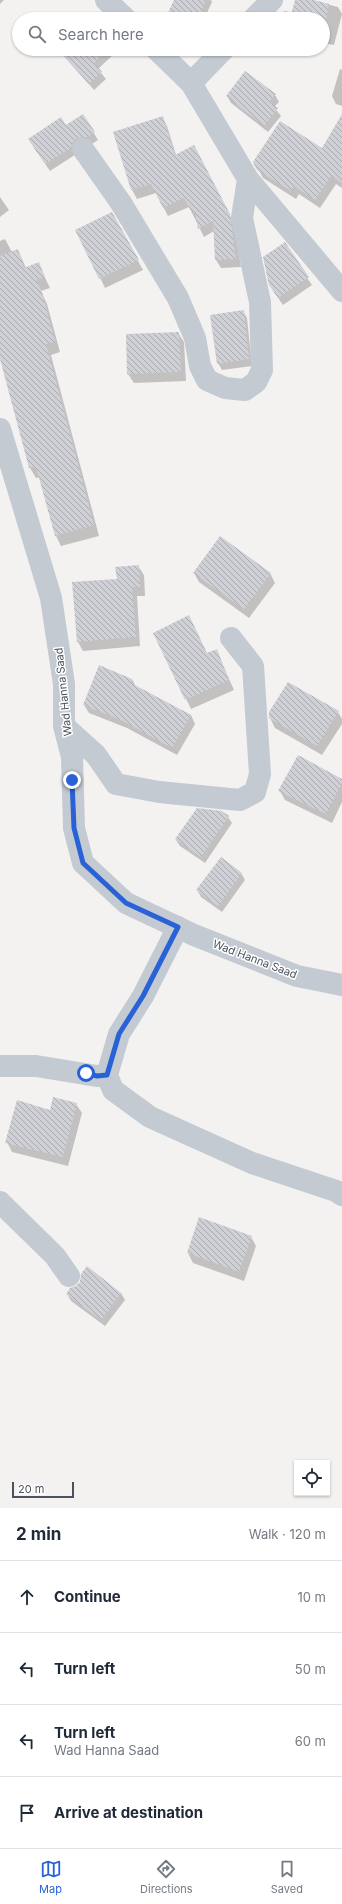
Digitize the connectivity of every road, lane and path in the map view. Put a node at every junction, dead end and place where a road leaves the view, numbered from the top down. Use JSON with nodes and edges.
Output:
{"nodes":[{"id":1,"x":106,"y":0,"type":"edge"},
{"id":2,"x":272,"y":0,"type":"edge"},
{"id":3,"x":119,"y":12,"type":"edge"},
{"id":4,"x":260,"y":12,"type":"edge"},
{"id":5,"x":163,"y":56,"type":"edge"},
{"id":6,"x":217,"y":56,"type":"edge"},
{"id":7,"x":191,"y":83,"type":"junction"},
{"id":8,"x":83,"y":149,"type":"dead end"},
{"id":9,"x":248,"y":179,"type":"junction"},
{"id":10,"x":342,"y":291,"type":"edge"},
{"id":11,"x":0,"y":430,"type":"edge"},
{"id":12,"x":232,"y":638,"type":"dead end"},
{"id":13,"x":64,"y":726,"type":"junction"},
{"id":14,"x":178,"y":927,"type":"junction"},
{"id":15,"x":342,"y":985,"type":"edge"},
{"id":16,"x":0,"y":1066,"type":"edge"},
{"id":17,"x":107,"y":1075,"type":"junction"},
{"id":18,"x":342,"y":1195,"type":"edge"},
{"id":19,"x":0,"y":1202,"type":"edge"},
{"id":20,"x":69,"y":1276,"type":"dead end"}],
"edges":[{"from":1,"to":3,"type":"street"},
{"from":2,"to":4,"type":"street"},
{"from":5,"to":7,"type":"street"},
{"from":6,"to":7,"type":"street"},
{"from":7,"to":9,"type":"street"},
{"from":8,"to":9,"type":"street"},
{"from":9,"to":10,"type":"street"},
{"from":11,"to":13,"type":"street","name":"Wad Hanna Saad"},
{"from":12,"to":13,"type":"street"},
{"from":13,"to":14,"type":"street","name":"Wad Hanna Saad"},
{"from":14,"to":15,"type":"street","name":"Wad Hanna Saad"},
{"from":14,"to":17,"type":"street"},
{"from":16,"to":17,"type":"street"},
{"from":17,"to":18,"type":"street"},
{"from":19,"to":20,"type":"street"}]}
